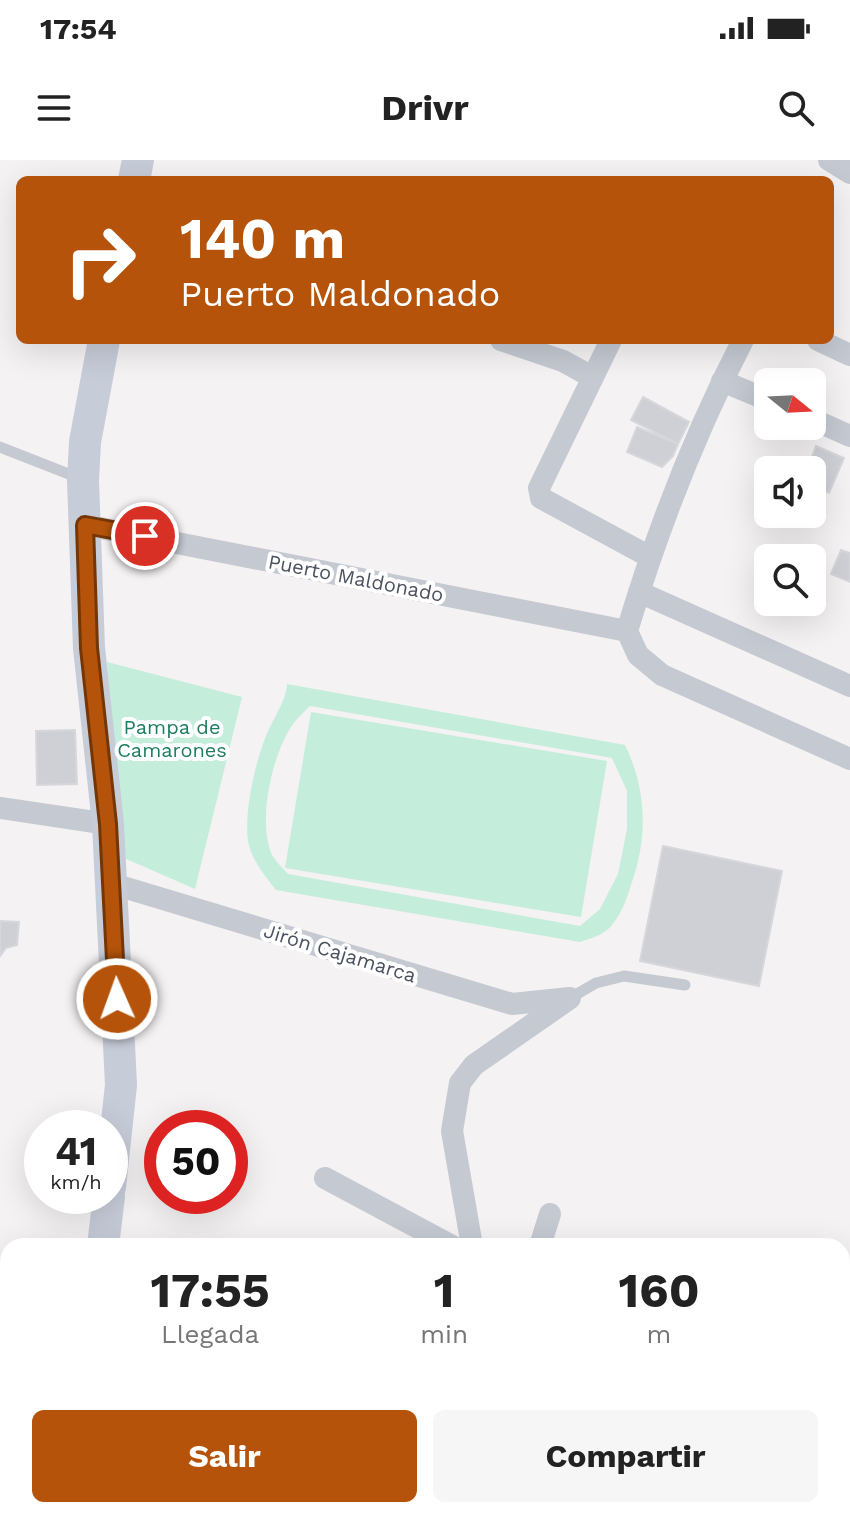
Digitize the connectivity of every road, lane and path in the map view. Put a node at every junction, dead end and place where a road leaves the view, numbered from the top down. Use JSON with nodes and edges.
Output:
{"nodes":[{"id":1,"x":829,"y":160,"type":"edge"},
{"id":2,"x":850,"y":173,"type":"edge"},
{"id":3,"x":103,"y":344,"type":"edge"},
{"id":4,"x":513,"y":344,"type":"edge"},
{"id":5,"x":609,"y":344,"type":"edge"},
{"id":6,"x":741,"y":344,"type":"edge"},
{"id":7,"x":827,"y":344,"type":"edge"},
{"id":8,"x":850,"y":355,"type":"edge"},
{"id":9,"x":592,"y":377,"type":"junction"},
{"id":10,"x":722,"y":381,"type":"junction"},
{"id":11,"x":754,"y":394,"type":"edge"},
{"id":12,"x":826,"y":425,"type":"edge"},
{"id":13,"x":850,"y":436,"type":"edge"},
{"id":14,"x":0,"y":447,"type":"edge"},
{"id":15,"x":83,"y":480,"type":"junction"},
{"id":16,"x":85,"y":525,"type":"junction"},
{"id":17,"x":650,"y":557,"type":"junction"},
{"id":18,"x":639,"y":592,"type":"junction"},
{"id":19,"x":627,"y":631,"type":"junction"},
{"id":20,"x":850,"y":686,"type":"edge"},
{"id":21,"x":850,"y":759,"type":"edge"},
{"id":22,"x":0,"y":808,"type":"edge"},
{"id":23,"x":108,"y":824,"type":"junction"},
{"id":24,"x":113,"y":884,"type":"junction"},
{"id":25,"x":685,"y":985,"type":"dead end"},
{"id":26,"x":570,"y":998,"type":"junction"},
{"id":27,"x":512,"y":1004,"type":"junction"},
{"id":28,"x":524,"y":1031,"type":"junction"},
{"id":29,"x":118,"y":1110,"type":"edge"},
{"id":30,"x":325,"y":1178,"type":"dead end"},
{"id":31,"x":107,"y":1214,"type":"edge"},
{"id":32,"x":550,"y":1214,"type":"dead end"},
{"id":33,"x":104,"y":1238,"type":"edge"},
{"id":34,"x":437,"y":1238,"type":"edge"},
{"id":35,"x":471,"y":1238,"type":"edge"},
{"id":36,"x":542,"y":1238,"type":"edge"}],
"edges":[{"from":1,"to":2,"type":"street"},
{"from":3,"to":15,"type":"main road"},
{"from":4,"to":9,"type":"street"},
{"from":5,"to":9,"type":"street"},
{"from":6,"to":10,"type":"street"},
{"from":7,"to":8,"type":"street"},
{"from":9,"to":17,"type":"street"},
{"from":10,"to":11,"type":"street"},
{"from":10,"to":17,"type":"street"},
{"from":12,"to":13,"type":"street"},
{"from":14,"to":15,"type":"lane"},
{"from":15,"to":16,"type":"main road"},
{"from":16,"to":19,"type":"street","name":"Puerto Maldonado"},
{"from":16,"to":23,"type":"main road"},
{"from":17,"to":18,"type":"street"},
{"from":18,"to":19,"type":"street"},
{"from":18,"to":20,"type":"street"},
{"from":19,"to":21,"type":"street"},
{"from":22,"to":23,"type":"street"},
{"from":23,"to":24,"type":"main road"},
{"from":24,"to":27,"type":"street","name":"Jirón Cajamarca"},
{"from":24,"to":29,"type":"main road"},
{"from":25,"to":26,"type":"lane"},
{"from":26,"to":27,"type":"street","name":"Jirón Cajamarca"},
{"from":26,"to":28,"type":"street"},
{"from":27,"to":28,"type":"street"},
{"from":28,"to":35,"type":"street"},
{"from":30,"to":34,"type":"street"},
{"from":31,"to":33,"type":"main road"},
{"from":32,"to":36,"type":"street"}]}
